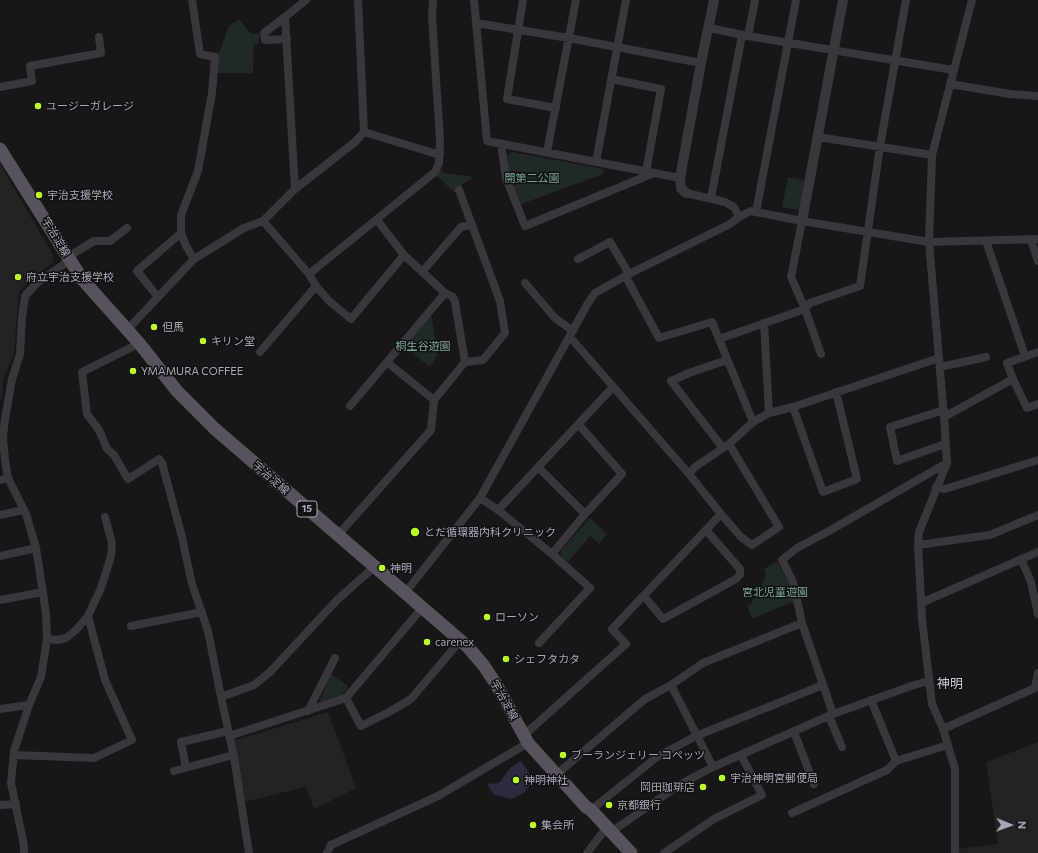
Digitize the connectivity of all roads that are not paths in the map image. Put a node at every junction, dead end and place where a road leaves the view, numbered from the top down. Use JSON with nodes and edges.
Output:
{"nodes":[{"id":1,"x":192,"y":0,"type":"edge"},
{"id":2,"x":358,"y":0,"type":"edge"},
{"id":3,"x":433,"y":0,"type":"edge"},
{"id":4,"x":474,"y":0,"type":"edge"},
{"id":5,"x":523,"y":0,"type":"edge"},
{"id":6,"x":576,"y":0,"type":"edge"},
{"id":7,"x":626,"y":0,"type":"edge"},
{"id":8,"x":714,"y":0,"type":"edge"},
{"id":9,"x":755,"y":0,"type":"edge"},
{"id":10,"x":796,"y":0,"type":"edge"},
{"id":11,"x":843,"y":0,"type":"edge"},
{"id":12,"x":906,"y":0,"type":"edge"},
{"id":13,"x":972,"y":0,"type":"edge"},
{"id":14,"x":303,"y":1,"type":"edge"},
{"id":15,"x":285,"y":17,"type":"junction"},
{"id":16,"x":476,"y":23,"type":"junction"},
{"id":17,"x":709,"y":28,"type":"junction"},
{"id":18,"x":518,"y":30,"type":"junction"},
{"id":19,"x":745,"y":36,"type":"junction"},
{"id":20,"x":99,"y":37,"type":"dead end"},
{"id":21,"x":569,"y":38,"type":"junction"},
{"id":22,"x":287,"y":39,"type":"junction"},
{"id":23,"x":787,"y":43,"type":"junction"},
{"id":24,"x":617,"y":48,"type":"junction"},
{"id":25,"x":834,"y":50,"type":"junction"},
{"id":26,"x":895,"y":61,"type":"junction"},
{"id":27,"x":701,"y":63,"type":"junction"},
{"id":28,"x":953,"y":70,"type":"junction"},
{"id":29,"x":611,"y":79,"type":"junction"},
{"id":30,"x":950,"y":84,"type":"junction"},
{"id":31,"x":0,"y":87,"type":"edge"},
{"id":32,"x":1038,"y":96,"type":"edge"},
{"id":33,"x":556,"y":108,"type":"junction"},
{"id":34,"x":364,"y":132,"type":"junction"},
{"id":35,"x":818,"y":136,"type":"junction"},
{"id":36,"x":501,"y":144,"type":"junction"},
{"id":37,"x":880,"y":146,"type":"junction"},
{"id":38,"x":0,"y":149,"type":"edge"},
{"id":39,"x":547,"y":152,"type":"junction"},
{"id":40,"x":440,"y":155,"type":"junction"},
{"id":41,"x":932,"y":155,"type":"junction"},
{"id":42,"x":596,"y":162,"type":"junction"},
{"id":43,"x":650,"y":172,"type":"junction"},
{"id":44,"x":680,"y":178,"type":"junction"},
{"id":45,"x":295,"y":189,"type":"junction"},
{"id":46,"x":459,"y":190,"type":"dead end"},
{"id":47,"x":686,"y":193,"type":"joint"},
{"id":48,"x":711,"y":198,"type":"junction"},
{"id":49,"x":756,"y":212,"type":"junction"},
{"id":50,"x":739,"y":217,"type":"junction"},
{"id":51,"x":377,"y":220,"type":"junction"},
{"id":52,"x":263,"y":221,"type":"junction"},
{"id":53,"x":802,"y":221,"type":"junction"},
{"id":54,"x":471,"y":225,"type":"junction"},
{"id":55,"x":127,"y":228,"type":"dead end"},
{"id":56,"x":868,"y":232,"type":"junction"},
{"id":57,"x":181,"y":233,"type":"junction"},
{"id":58,"x":1035,"y":240,"type":"edge"},
{"id":59,"x":986,"y":241,"type":"junction"},
{"id":60,"x":929,"y":242,"type":"junction"},
{"id":61,"x":404,"y":255,"type":"junction"},
{"id":62,"x":69,"y":259,"type":"junction"},
{"id":63,"x":194,"y":259,"type":"junction"},
{"id":64,"x":578,"y":259,"type":"dead end"},
{"id":65,"x":1038,"y":261,"type":"edge"},
{"id":66,"x":422,"y":272,"type":"junction"},
{"id":67,"x":309,"y":274,"type":"junction"},
{"id":68,"x":627,"y":276,"type":"junction"},
{"id":69,"x":525,"y":283,"type":"dead end"},
{"id":70,"x":316,"y":286,"type":"junction"},
{"id":71,"x":445,"y":292,"type":"junction"},
{"id":72,"x":158,"y":297,"type":"junction"},
{"id":73,"x":805,"y":309,"type":"junction"},
{"id":74,"x":764,"y":323,"type":"junction"},
{"id":75,"x":127,"y":330,"type":"junction"},
{"id":76,"x":571,"y":334,"type":"junction"},
{"id":77,"x":719,"y":339,"type":"junction"},
{"id":78,"x":138,"y":343,"type":"junction"},
{"id":79,"x":260,"y":352,"type":"dead end"},
{"id":80,"x":1038,"y":352,"type":"edge"},
{"id":81,"x":820,"y":354,"type":"dead end"},
{"id":82,"x":1025,"y":356,"type":"junction"},
{"id":83,"x":986,"y":357,"type":"dead end"},
{"id":84,"x":939,"y":358,"type":"junction"},
{"id":85,"x":727,"y":360,"type":"junction"},
{"id":86,"x":465,"y":362,"type":"junction"},
{"id":87,"x":388,"y":363,"type":"junction"},
{"id":88,"x":940,"y":367,"type":"junction"},
{"id":89,"x":1013,"y":379,"type":"junction"},
{"id":90,"x":613,"y":387,"type":"junction"},
{"id":91,"x":836,"y":392,"type":"junction"},
{"id":92,"x":9,"y":400,"type":"junction"},
{"id":93,"x":434,"y":400,"type":"junction"},
{"id":94,"x":0,"y":402,"type":"edge"},
{"id":95,"x":1038,"y":404,"type":"edge"},
{"id":96,"x":350,"y":406,"type":"dead end"},
{"id":97,"x":793,"y":407,"type":"junction"},
{"id":98,"x":769,"y":413,"type":"junction"},
{"id":99,"x":944,"y":413,"type":"junction"},
{"id":100,"x":753,"y":422,"type":"junction"},
{"id":101,"x":579,"y":425,"type":"junction"},
{"id":102,"x":2,"y":438,"type":"edge"},
{"id":103,"x":946,"y":444,"type":"junction"},
{"id":104,"x":726,"y":446,"type":"junction"},
{"id":105,"x":1038,"y":460,"type":"edge"},
{"id":106,"x":947,"y":463,"type":"junction"},
{"id":107,"x":538,"y":467,"type":"junction"},
{"id":108,"x":689,"y":474,"type":"junction"},
{"id":109,"x":4,"y":479,"type":"edge"},
{"id":110,"x":936,"y":487,"type":"junction"},
{"id":111,"x":480,"y":498,"type":"junction"},
{"id":112,"x":23,"y":510,"type":"junction"},
{"id":113,"x":498,"y":510,"type":"junction"},
{"id":114,"x":585,"y":514,"type":"junction"},
{"id":115,"x":721,"y":514,"type":"junction"},
{"id":116,"x":0,"y":516,"type":"edge"},
{"id":117,"x":1038,"y":516,"type":"edge"},
{"id":118,"x":105,"y":517,"type":"dead end"},
{"id":119,"x":706,"y":530,"type":"junction"},
{"id":120,"x":338,"y":535,"type":"junction"},
{"id":121,"x":918,"y":545,"type":"junction"},
{"id":122,"x":36,"y":548,"type":"junction"},
{"id":123,"x":1038,"y":552,"type":"edge"},
{"id":124,"x":552,"y":554,"type":"junction"},
{"id":125,"x":0,"y":556,"type":"edge"},
{"id":126,"x":1021,"y":559,"type":"junction"},
{"id":127,"x":374,"y":567,"type":"junction"},
{"id":128,"x":43,"y":592,"type":"junction"},
{"id":129,"x":405,"y":593,"type":"junction"},
{"id":130,"x":644,"y":596,"type":"junction"},
{"id":131,"x":0,"y":600,"type":"edge"},
{"id":132,"x":921,"y":603,"type":"junction"},
{"id":133,"x":422,"y":608,"type":"junction"},
{"id":134,"x":202,"y":612,"type":"junction"},
{"id":135,"x":1038,"y":614,"type":"edge"},
{"id":136,"x":88,"y":616,"type":"junction"},
{"id":137,"x":802,"y":623,"type":"junction"},
{"id":138,"x":131,"y":626,"type":"dead end"},
{"id":139,"x":47,"y":639,"type":"junction"},
{"id":140,"x":460,"y":640,"type":"junction"},
{"id":141,"x":539,"y":643,"type":"dead end"},
{"id":142,"x":335,"y":658,"type":"dead end"},
{"id":143,"x":1038,"y":673,"type":"edge"},
{"id":144,"x":929,"y":681,"type":"junction"},
{"id":145,"x":671,"y":685,"type":"junction"},
{"id":146,"x":822,"y":686,"type":"junction"},
{"id":147,"x":220,"y":697,"type":"junction"},
{"id":148,"x":346,"y":698,"type":"junction"},
{"id":149,"x":871,"y":700,"type":"junction"},
{"id":150,"x":29,"y":705,"type":"junction"},
{"id":151,"x":0,"y":709,"type":"edge"},
{"id":152,"x":308,"y":711,"type":"junction"},
{"id":153,"x":831,"y":715,"type":"junction"},
{"id":154,"x":943,"y":729,"type":"junction"},
{"id":155,"x":794,"y":732,"type":"junction"},
{"id":156,"x":229,"y":734,"type":"junction"},
{"id":157,"x":696,"y":736,"type":"junction"},
{"id":158,"x":526,"y":739,"type":"junction"},
{"id":159,"x":948,"y":745,"type":"junction"},
{"id":160,"x":842,"y":747,"type":"dead end"},
{"id":161,"x":233,"y":754,"type":"junction"},
{"id":162,"x":14,"y":755,"type":"junction"},
{"id":163,"x":741,"y":755,"type":"junction"},
{"id":164,"x":896,"y":761,"type":"junction"},
{"id":165,"x":713,"y":767,"type":"junction"},
{"id":166,"x":186,"y":768,"type":"junction"},
{"id":167,"x":174,"y":771,"type":"dead end"},
{"id":168,"x":557,"y":774,"type":"junction"},
{"id":169,"x":814,"y":784,"type":"dead end"},
{"id":170,"x":16,"y":804,"type":"junction"},
{"id":171,"x":0,"y":805,"type":"edge"},
{"id":172,"x":591,"y":810,"type":"junction"},
{"id":173,"x":792,"y":813,"type":"dead end"},
{"id":174,"x":609,"y":830,"type":"junction"},
{"id":175,"x":24,"y":853,"type":"edge"},
{"id":176,"x":249,"y":853,"type":"edge"},
{"id":177,"x":327,"y":853,"type":"edge"},
{"id":178,"x":587,"y":853,"type":"edge"},
{"id":179,"x":632,"y":853,"type":"edge"},
{"id":180,"x":664,"y":853,"type":"edge"},
{"id":181,"x":955,"y":853,"type":"edge"}],
"edges":[{"from":1,"to":57,"type":"street"},
{"from":2,"to":34,"type":"street"},
{"from":3,"to":40,"type":"street"},
{"from":4,"to":16,"type":"street"},
{"from":5,"to":18,"type":"street"},
{"from":6,"to":21,"type":"street"},
{"from":7,"to":24,"type":"street"},
{"from":8,"to":17,"type":"street"},
{"from":9,"to":19,"type":"street"},
{"from":10,"to":23,"type":"street"},
{"from":11,"to":25,"type":"street"},
{"from":12,"to":26,"type":"street"},
{"from":13,"to":28,"type":"street"},
{"from":14,"to":15,"type":"street"},
{"from":15,"to":22,"type":"street"},
{"from":15,"to":22,"type":"street"},
{"from":16,"to":18,"type":"street"},
{"from":16,"to":36,"type":"street"},
{"from":17,"to":19,"type":"street"},
{"from":17,"to":27,"type":"street"},
{"from":18,"to":21,"type":"street"},
{"from":18,"to":33,"type":"street"},
{"from":19,"to":23,"type":"street"},
{"from":19,"to":48,"type":"street"},
{"from":20,"to":31,"type":"street"},
{"from":21,"to":24,"type":"street"},
{"from":21,"to":33,"type":"street"},
{"from":22,"to":45,"type":"street"},
{"from":23,"to":25,"type":"street"},
{"from":23,"to":49,"type":"street"},
{"from":24,"to":27,"type":"street"},
{"from":24,"to":29,"type":"street"},
{"from":25,"to":26,"type":"street"},
{"from":25,"to":35,"type":"street"},
{"from":26,"to":28,"type":"street"},
{"from":26,"to":37,"type":"street"},
{"from":27,"to":44,"type":"street"},
{"from":28,"to":30,"type":"street"},
{"from":29,"to":42,"type":"street"},
{"from":29,"to":43,"type":"street"},
{"from":30,"to":32,"type":"street"},
{"from":30,"to":41,"type":"street"},
{"from":33,"to":39,"type":"street"},
{"from":34,"to":40,"type":"street"},
{"from":34,"to":45,"type":"street"},
{"from":35,"to":37,"type":"street"},
{"from":35,"to":53,"type":"street"},
{"from":36,"to":39,"type":"street"},
{"from":36,"to":43,"type":"street"},
{"from":37,"to":41,"type":"street"},
{"from":37,"to":56,"type":"street"},
{"from":38,"to":62,"type":"main road","name":"宇治淀線","number":"15"},
{"from":39,"to":42,"type":"street"},
{"from":40,"to":51,"type":"street"},
{"from":41,"to":60,"type":"street"},
{"from":42,"to":43,"type":"street"},
{"from":43,"to":44,"type":"street"},
{"from":44,"to":47,"type":"street"},
{"from":45,"to":52,"type":"street"},
{"from":46,"to":54,"type":"street"},
{"from":47,"to":48,"type":"street"},
{"from":48,"to":50,"type":"street"},
{"from":49,"to":50,"type":"street"},
{"from":49,"to":53,"type":"street"},
{"from":50,"to":68,"type":"street"},
{"from":51,"to":61,"type":"street"},
{"from":51,"to":67,"type":"street"},
{"from":52,"to":63,"type":"street"},
{"from":52,"to":67,"type":"street"},
{"from":53,"to":56,"type":"street"},
{"from":53,"to":73,"type":"street"},
{"from":54,"to":66,"type":"street"},
{"from":54,"to":86,"type":"street"},
{"from":55,"to":62,"type":"street"},
{"from":56,"to":60,"type":"street"},
{"from":56,"to":73,"type":"street"},
{"from":57,"to":63,"type":"street"},
{"from":57,"to":72,"type":"street"},
{"from":58,"to":59,"type":"street"},
{"from":58,"to":65,"type":"street"},
{"from":59,"to":60,"type":"street"},
{"from":59,"to":82,"type":"street"},
{"from":60,"to":84,"type":"street"},
{"from":61,"to":66,"type":"street"},
{"from":61,"to":70,"type":"street"},
{"from":62,"to":75,"type":"main road","name":"宇治淀線","number":"15"},
{"from":62,"to":92,"type":"street"},
{"from":63,"to":72,"type":"street"},
{"from":64,"to":68,"type":"street"},
{"from":66,"to":71,"type":"street"},
{"from":67,"to":70,"type":"street"},
{"from":68,"to":76,"type":"street"},
{"from":68,"to":77,"type":"street"},
{"from":69,"to":76,"type":"street"},
{"from":70,"to":79,"type":"street"},
{"from":71,"to":86,"type":"street"},
{"from":71,"to":87,"type":"street"},
{"from":72,"to":75,"type":"street"},
{"from":73,"to":74,"type":"street"},
{"from":73,"to":81,"type":"street"},
{"from":74,"to":77,"type":"street"},
{"from":74,"to":98,"type":"street"},
{"from":75,"to":78,"type":"main road","name":"宇治淀線","number":"15"},
{"from":76,"to":90,"type":"street"},
{"from":76,"to":111,"type":"street"},
{"from":77,"to":85,"type":"street"},
{"from":78,"to":120,"type":"main road","name":"宇治淀線","number":"15"},
{"from":78,"to":134,"type":"street"},
{"from":80,"to":82,"type":"street"},
{"from":82,"to":89,"type":"street"},
{"from":83,"to":88,"type":"street"},
{"from":84,"to":88,"type":"street"},
{"from":84,"to":91,"type":"street"},
{"from":85,"to":100,"type":"street"},
{"from":85,"to":104,"type":"street"},
{"from":86,"to":93,"type":"street"},
{"from":87,"to":93,"type":"street"},
{"from":87,"to":96,"type":"street"},
{"from":88,"to":99,"type":"street"},
{"from":89,"to":95,"type":"street"},
{"from":89,"to":99,"type":"street"},
{"from":90,"to":101,"type":"street"},
{"from":90,"to":108,"type":"street"},
{"from":91,"to":97,"type":"street"},
{"from":91,"to":97,"type":"street"},
{"from":92,"to":94,"type":"street"},
{"from":92,"to":102,"type":"street"},
{"from":93,"to":120,"type":"street"},
{"from":97,"to":98,"type":"street"},
{"from":98,"to":100,"type":"street"},
{"from":99,"to":103,"type":"street"},
{"from":99,"to":103,"type":"street"},
{"from":100,"to":104,"type":"street"},
{"from":101,"to":107,"type":"street"},
{"from":101,"to":114,"type":"street"},
{"from":102,"to":109,"type":"street"},
{"from":103,"to":106,"type":"street"},
{"from":104,"to":108,"type":"street"},
{"from":104,"to":115,"type":"street"},
{"from":105,"to":110,"type":"street"},
{"from":106,"to":110,"type":"street"},
{"from":106,"to":137,"type":"street"},
{"from":107,"to":113,"type":"street"},
{"from":107,"to":114,"type":"street"},
{"from":108,"to":115,"type":"street"},
{"from":109,"to":112,"type":"street"},
{"from":110,"to":121,"type":"street"},
{"from":111,"to":113,"type":"street"},
{"from":111,"to":129,"type":"street"},
{"from":112,"to":116,"type":"street"},
{"from":112,"to":122,"type":"street"},
{"from":113,"to":124,"type":"street"},
{"from":114,"to":124,"type":"street"},
{"from":115,"to":119,"type":"street"},
{"from":117,"to":121,"type":"street"},
{"from":118,"to":136,"type":"street"},
{"from":119,"to":130,"type":"street"},
{"from":119,"to":130,"type":"street"},
{"from":120,"to":127,"type":"main road","name":"宇治淀線","number":"15"},
{"from":121,"to":132,"type":"street"},
{"from":122,"to":125,"type":"street"},
{"from":122,"to":128,"type":"street"},
{"from":123,"to":126,"type":"street"},
{"from":124,"to":141,"type":"street"},
{"from":126,"to":132,"type":"street"},
{"from":126,"to":135,"type":"street"},
{"from":127,"to":129,"type":"main road","name":"宇治淀線","number":"15"},
{"from":127,"to":147,"type":"street"},
{"from":128,"to":131,"type":"street"},
{"from":128,"to":139,"type":"street"},
{"from":129,"to":133,"type":"main road","name":"宇治淀線","number":"15"},
{"from":130,"to":158,"type":"street"},
{"from":132,"to":144,"type":"street"},
{"from":133,"to":140,"type":"main road","name":"宇治淀線","number":"15"},
{"from":133,"to":148,"type":"street"},
{"from":134,"to":138,"type":"street"},
{"from":134,"to":147,"type":"street"},
{"from":136,"to":139,"type":"street"},
{"from":136,"to":162,"type":"street"},
{"from":137,"to":145,"type":"street"},
{"from":137,"to":146,"type":"street"},
{"from":139,"to":150,"type":"street"},
{"from":140,"to":148,"type":"street"},
{"from":140,"to":158,"type":"main road","name":"宇治淀線","number":"15"},
{"from":142,"to":152,"type":"street"},
{"from":143,"to":154,"type":"street"},
{"from":144,"to":149,"type":"street"},
{"from":144,"to":154,"type":"street"},
{"from":145,"to":157,"type":"street"},
{"from":145,"to":168,"type":"street"},
{"from":146,"to":153,"type":"street"},
{"from":146,"to":157,"type":"street"},
{"from":147,"to":156,"type":"street"},
{"from":148,"to":152,"type":"street"},
{"from":149,"to":153,"type":"street"},
{"from":149,"to":164,"type":"street"},
{"from":150,"to":151,"type":"street"},
{"from":150,"to":162,"type":"street"},
{"from":152,"to":156,"type":"street"},
{"from":153,"to":155,"type":"street"},
{"from":153,"to":160,"type":"street"},
{"from":154,"to":159,"type":"street"},
{"from":155,"to":163,"type":"street"},
{"from":155,"to":169,"type":"street"},
{"from":156,"to":161,"type":"street"},
{"from":156,"to":166,"type":"street"},
{"from":157,"to":165,"type":"street"},
{"from":157,"to":172,"type":"street"},
{"from":158,"to":168,"type":"main road","name":"宇治淀線","number":"15"},
{"from":158,"to":177,"type":"street"},
{"from":159,"to":164,"type":"street"},
{"from":159,"to":181,"type":"street"},
{"from":161,"to":166,"type":"street"},
{"from":161,"to":176,"type":"street"},
{"from":162,"to":170,"type":"street"},
{"from":163,"to":165,"type":"street"},
{"from":163,"to":180,"type":"street"},
{"from":164,"to":173,"type":"street"},
{"from":165,"to":174,"type":"street"},
{"from":166,"to":167,"type":"street"},
{"from":168,"to":172,"type":"main road","name":"宇治淀線","number":"15"},
{"from":170,"to":171,"type":"street"},
{"from":170,"to":175,"type":"street"},
{"from":172,"to":174,"type":"main road","name":"宇治淀線","number":"15"},
{"from":174,"to":178,"type":"street"},
{"from":174,"to":179,"type":"main road","name":"宇治淀線","number":"15"}]}
